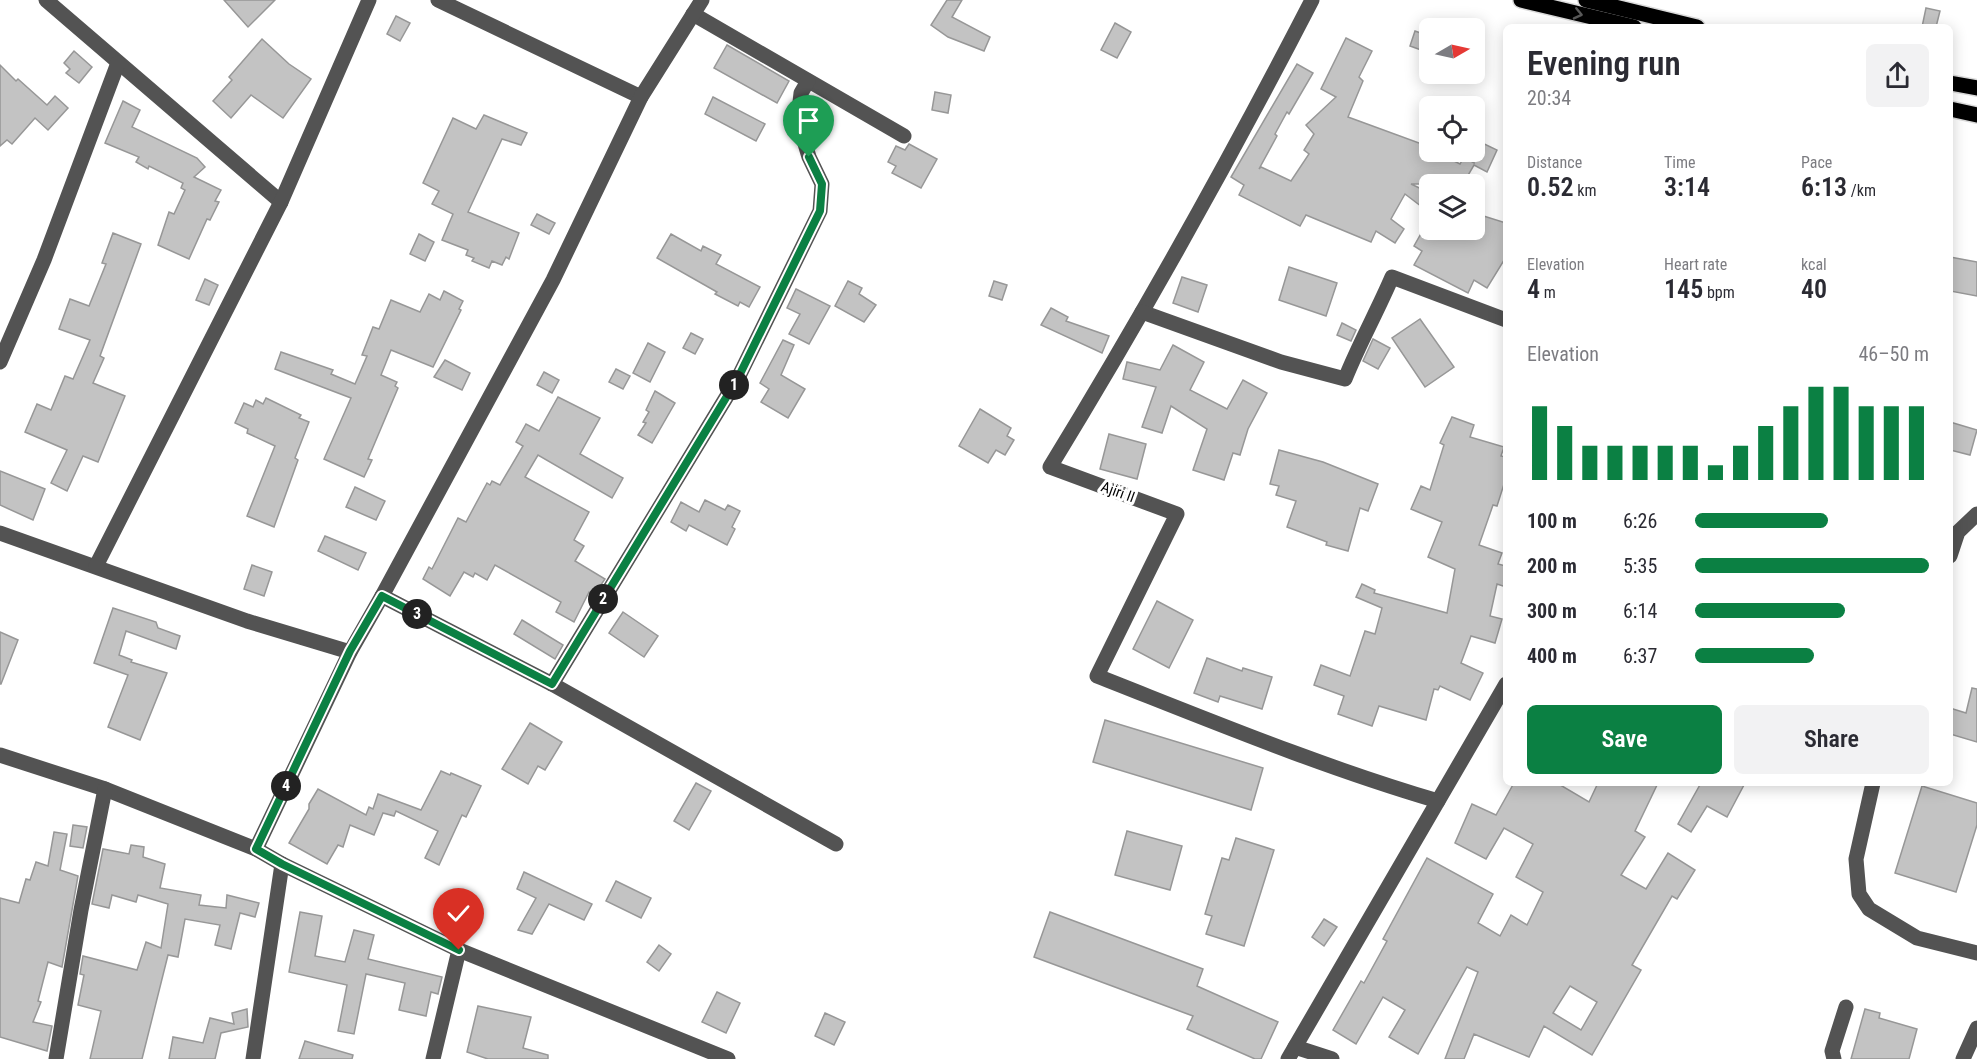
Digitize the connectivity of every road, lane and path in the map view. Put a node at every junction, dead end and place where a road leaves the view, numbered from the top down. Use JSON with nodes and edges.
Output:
{"nodes":[{"id":1,"x":46,"y":0,"type":"edge"},
{"id":2,"x":369,"y":0,"type":"edge"},
{"id":3,"x":438,"y":0,"type":"edge"},
{"id":4,"x":702,"y":0,"type":"edge"},
{"id":5,"x":1312,"y":0,"type":"edge"},
{"id":6,"x":1521,"y":0,"type":"edge"},
{"id":7,"x":1586,"y":0,"type":"edge"},
{"id":8,"x":693,"y":14,"type":"junction"},
{"id":9,"x":1621,"y":24,"type":"edge"},
{"id":10,"x":1685,"y":24,"type":"edge"},
{"id":11,"x":118,"y":63,"type":"junction"},
{"id":12,"x":808,"y":81,"type":"junction"},
{"id":13,"x":1953,"y":84,"type":"edge"},
{"id":14,"x":1977,"y":88,"type":"edge"},
{"id":15,"x":641,"y":97,"type":"junction"},
{"id":16,"x":1953,"y":110,"type":"edge"},
{"id":17,"x":1977,"y":115,"type":"edge"},
{"id":18,"x":904,"y":136,"type":"dead end"},
{"id":19,"x":281,"y":202,"type":"junction"},
{"id":20,"x":1142,"y":312,"type":"junction"},
{"id":21,"x":1503,"y":316,"type":"edge"},
{"id":22,"x":0,"y":362,"type":"edge"},
{"id":23,"x":1977,"y":514,"type":"edge"},
{"id":24,"x":1954,"y":528,"type":"edge"},
{"id":25,"x":0,"y":533,"type":"edge"},
{"id":26,"x":96,"y":567,"type":"junction"},
{"id":27,"x":382,"y":596,"type":"junction"},
{"id":28,"x":350,"y":651,"type":"junction"},
{"id":29,"x":552,"y":684,"type":"junction"},
{"id":30,"x":1503,"y":689,"type":"edge"},
{"id":31,"x":0,"y":755,"type":"edge"},
{"id":32,"x":1872,"y":786,"type":"edge"},
{"id":33,"x":105,"y":789,"type":"junction"},
{"id":34,"x":1438,"y":801,"type":"junction"},
{"id":35,"x":836,"y":844,"type":"dead end"},
{"id":36,"x":256,"y":849,"type":"junction"},
{"id":37,"x":282,"y":864,"type":"junction"},
{"id":38,"x":459,"y":950,"type":"junction"},
{"id":39,"x":1977,"y":954,"type":"edge"},
{"id":40,"x":1846,"y":1007,"type":"dead end"},
{"id":41,"x":1977,"y":1028,"type":"edge"},
{"id":42,"x":1291,"y":1053,"type":"edge"},
{"id":43,"x":56,"y":1059,"type":"edge"},
{"id":44,"x":253,"y":1059,"type":"edge"},
{"id":45,"x":433,"y":1059,"type":"edge"},
{"id":46,"x":728,"y":1059,"type":"edge"},
{"id":47,"x":1332,"y":1059,"type":"edge"},
{"id":48,"x":1834,"y":1059,"type":"edge"},
{"id":49,"x":1963,"y":1059,"type":"edge"}],
"edges":[{"from":1,"to":11,"type":"street"},
{"from":2,"to":19,"type":"street"},
{"from":3,"to":15,"type":"street"},
{"from":4,"to":8,"type":"street"},
{"from":5,"to":20,"type":"street","name":"Ajiri II"},
{"from":6,"to":9,"type":"main road","one_way":true},
{"from":7,"to":10,"type":"main road"},
{"from":8,"to":12,"type":"street"},
{"from":8,"to":15,"type":"street"},
{"from":11,"to":19,"type":"street"},
{"from":11,"to":22,"type":"street"},
{"from":12,"to":18,"type":"street"},
{"from":12,"to":29,"type":"street"},
{"from":13,"to":14,"type":"main road"},
{"from":15,"to":27,"type":"street"},
{"from":16,"to":17,"type":"main road"},
{"from":19,"to":26,"type":"street"},
{"from":20,"to":21,"type":"street"},
{"from":20,"to":34,"type":"street","name":"Ajiri II"},
{"from":23,"to":24,"type":"street"},
{"from":25,"to":26,"type":"street"},
{"from":26,"to":28,"type":"street"},
{"from":27,"to":28,"type":"street"},
{"from":27,"to":29,"type":"street"},
{"from":28,"to":36,"type":"street"},
{"from":29,"to":35,"type":"street"},
{"from":30,"to":34,"type":"street"},
{"from":31,"to":33,"type":"street"},
{"from":32,"to":39,"type":"street"},
{"from":33,"to":36,"type":"street"},
{"from":33,"to":43,"type":"street"},
{"from":34,"to":42,"type":"street"},
{"from":36,"to":37,"type":"street"},
{"from":37,"to":38,"type":"street"},
{"from":37,"to":44,"type":"street"},
{"from":38,"to":45,"type":"street"},
{"from":38,"to":46,"type":"street"},
{"from":40,"to":48,"type":"street"},
{"from":41,"to":49,"type":"street"},
{"from":42,"to":47,"type":"street"}]}
